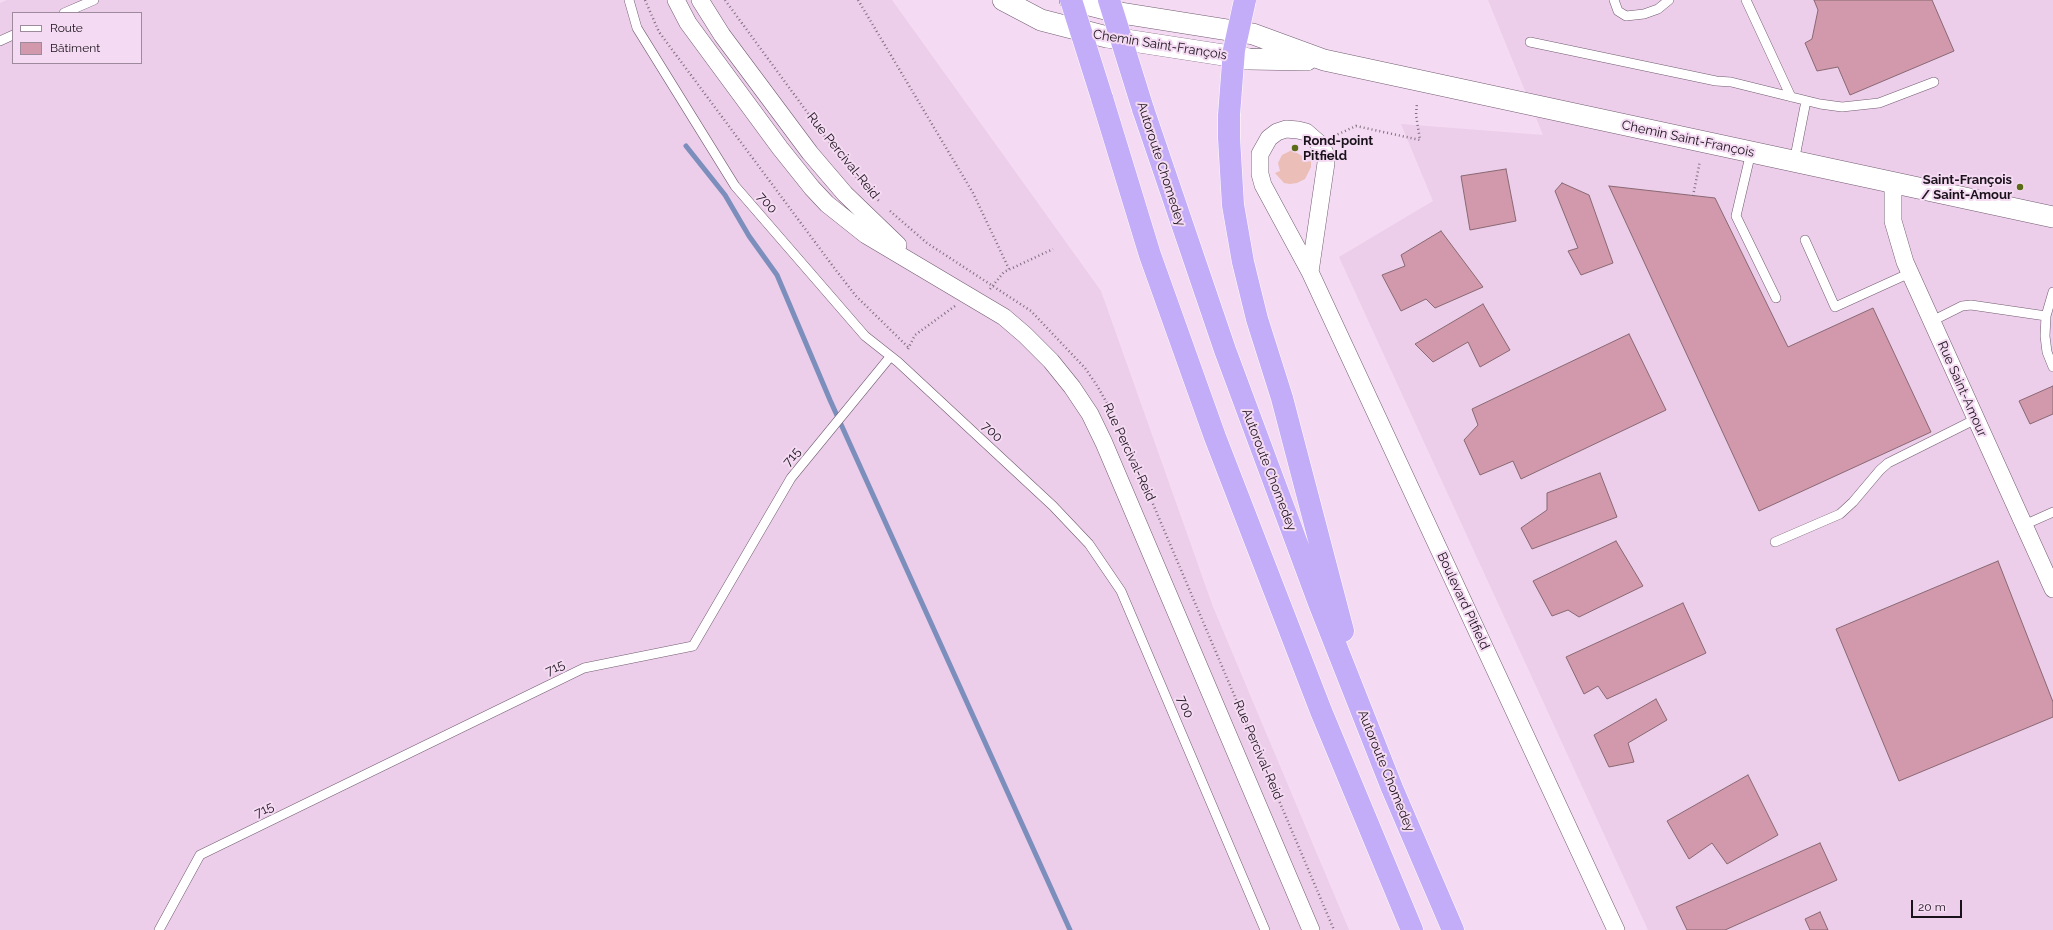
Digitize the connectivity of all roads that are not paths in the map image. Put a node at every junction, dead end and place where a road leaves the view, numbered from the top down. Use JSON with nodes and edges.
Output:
{"nodes":[{"id":1,"x":94,"y":0,"type":"edge"},
{"id":2,"x":629,"y":0,"type":"edge"},
{"id":3,"x":676,"y":0,"type":"edge"},
{"id":4,"x":700,"y":0,"type":"edge"},
{"id":5,"x":1003,"y":0,"type":"edge"},
{"id":6,"x":1070,"y":0,"type":"edge"},
{"id":7,"x":1109,"y":0,"type":"edge"},
{"id":8,"x":1245,"y":0,"type":"edge"},
{"id":9,"x":1614,"y":0,"type":"edge"},
{"id":10,"x":1669,"y":0,"type":"edge"},
{"id":11,"x":1746,"y":0,"type":"edge"},
{"id":12,"x":66,"y":12,"type":"edge"},
{"id":13,"x":12,"y":35,"type":"edge"},
{"id":14,"x":0,"y":41,"type":"edge"},
{"id":15,"x":1530,"y":42,"type":"dead end"},
{"id":16,"x":1324,"y":60,"type":"junction"},
{"id":17,"x":1934,"y":82,"type":"dead end"},
{"id":18,"x":1791,"y":97,"type":"junction"},
{"id":19,"x":1806,"y":100,"type":"junction"},
{"id":20,"x":1751,"y":152,"type":"junction"},
{"id":21,"x":1794,"y":162,"type":"junction"},
{"id":22,"x":1893,"y":183,"type":"junction"},
{"id":23,"x":2053,"y":217,"type":"edge"},
{"id":24,"x":1805,"y":240,"type":"dead end"},
{"id":25,"x":925,"y":269,"type":"junction"},
{"id":26,"x":1310,"y":272,"type":"junction"},
{"id":27,"x":1910,"y":273,"type":"junction"},
{"id":28,"x":2053,"y":292,"type":"edge"},
{"id":29,"x":1776,"y":298,"type":"dead end"},
{"id":30,"x":2046,"y":316,"type":"junction"},
{"id":31,"x":1932,"y":321,"type":"junction"},
{"id":32,"x":894,"y":360,"type":"junction"},
{"id":33,"x":2053,"y":367,"type":"edge"},
{"id":34,"x":1976,"y":419,"type":"junction"},
{"id":35,"x":2053,"y":512,"type":"edge"},
{"id":36,"x":2024,"y":526,"type":"junction"},
{"id":37,"x":1775,"y":542,"type":"dead end"},
{"id":38,"x":2052,"y":584,"type":"edge"},
{"id":39,"x":1366,"y":724,"type":"junction"},
{"id":40,"x":159,"y":930,"type":"edge"},
{"id":41,"x":1265,"y":930,"type":"edge"},
{"id":42,"x":1311,"y":930,"type":"edge"},
{"id":43,"x":1412,"y":930,"type":"edge"},
{"id":44,"x":1453,"y":930,"type":"edge"},
{"id":45,"x":1616,"y":930,"type":"edge"}],
"edges":[{"from":1,"to":12,"type":"lane"},
{"from":2,"to":32,"type":"lane","name":"700"},
{"from":3,"to":25,"type":"street","name":"Rue Percival-Reid"},
{"from":4,"to":25,"type":"street","name":"Rue Percival-Reid"},
{"from":5,"to":16,"type":"street","name":"Chemin Saint-François"},
{"from":6,"to":16,"type":"street","name":"Chemin Saint-François"},
{"from":6,"to":43,"type":"highway","bridge":true},
{"from":7,"to":39,"type":"highway","name":"Autoroute Chomedey","bridge":true},
{"from":8,"to":39,"type":"highway","bridge":true},
{"from":9,"to":10,"type":"lane"},
{"from":11,"to":18,"type":"lane"},
{"from":13,"to":14,"type":"lane"},
{"from":15,"to":18,"type":"lane"},
{"from":16,"to":20,"type":"street","name":"Chemin Saint-François"},
{"from":17,"to":19,"type":"lane"},
{"from":18,"to":19,"type":"lane"},
{"from":19,"to":21,"type":"lane"},
{"from":20,"to":21,"type":"street","name":"Chemin Saint-François"},
{"from":20,"to":29,"type":"lane"},
{"from":21,"to":22,"type":"street","name":"Chemin Saint-François"},
{"from":22,"to":23,"type":"street","name":"Chemin Saint-François"},
{"from":22,"to":27,"type":"street","name":"Rue Saint-Amour"},
{"from":24,"to":27,"type":"lane"},
{"from":25,"to":42,"type":"street","name":"Rue Percival-Reid"},
{"from":26,"to":26,"type":"street","name":"Boulevard Pitfield"},
{"from":26,"to":45,"type":"street","name":"Boulevard Pitfield"},
{"from":27,"to":31,"type":"street","name":"Rue Saint-Amour"},
{"from":28,"to":30,"type":"lane"},
{"from":30,"to":31,"type":"lane"},
{"from":30,"to":33,"type":"lane"},
{"from":31,"to":34,"type":"street","name":"Rue Saint-Amour"},
{"from":32,"to":40,"type":"lane","name":"715"},
{"from":32,"to":41,"type":"lane","name":"700"},
{"from":34,"to":36,"type":"street","name":"Rue Saint-Amour"},
{"from":34,"to":37,"type":"lane"},
{"from":35,"to":36,"type":"lane"},
{"from":36,"to":38,"type":"street","name":"Rue Saint-Amour"},
{"from":39,"to":44,"type":"highway","name":"Autoroute Chomedey"}]}
